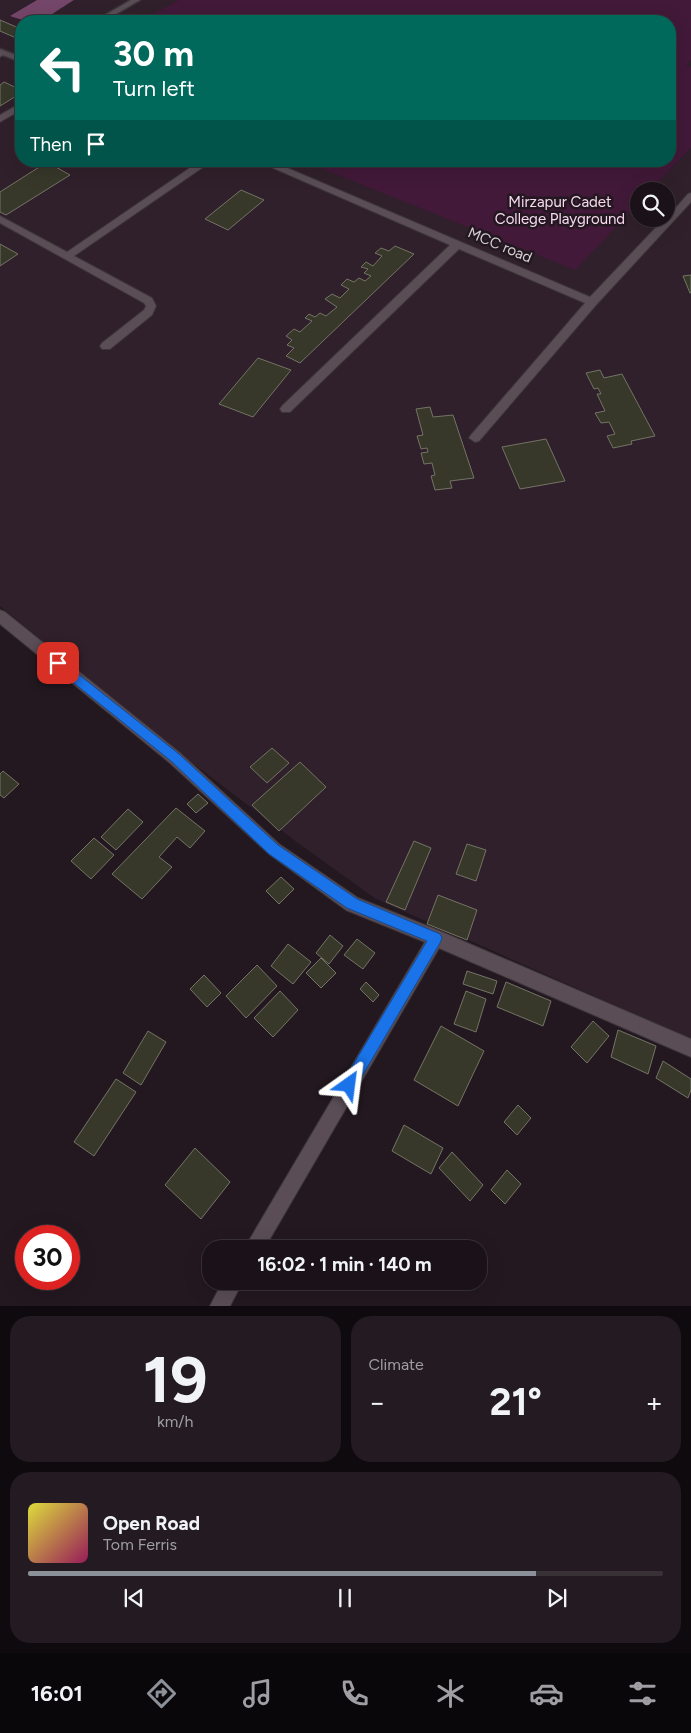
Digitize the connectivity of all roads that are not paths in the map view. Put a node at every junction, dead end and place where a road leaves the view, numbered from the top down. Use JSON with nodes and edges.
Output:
{"nodes":[{"id":1,"x":136,"y":0,"type":"edge"},
{"id":2,"x":110,"y":15,"type":"edge"},
{"id":3,"x":1,"y":53,"type":"edge"},
{"id":4,"x":15,"y":58,"type":"edge"},
{"id":5,"x":15,"y":110,"type":"edge"},
{"id":6,"x":0,"y":119,"type":"edge"},
{"id":7,"x":199,"y":167,"type":"edge"},
{"id":8,"x":276,"y":167,"type":"edge"},
{"id":9,"x":691,"y":196,"type":"edge"},
{"id":10,"x":0,"y":219,"type":"edge"},
{"id":11,"x":458,"y":244,"type":"junction"},
{"id":12,"x":67,"y":256,"type":"junction"},
{"id":13,"x":592,"y":302,"type":"junction"},
{"id":14,"x":106,"y":346,"type":"dead end"},
{"id":15,"x":286,"y":409,"type":"dead end"},
{"id":16,"x":475,"y":438,"type":"dead end"},
{"id":17,"x":0,"y":616,"type":"edge"},
{"id":18,"x":436,"y":938,"type":"junction"},
{"id":19,"x":691,"y":1048,"type":"edge"},
{"id":20,"x":258,"y":1240,"type":"edge"},
{"id":21,"x":229,"y":1290,"type":"edge"},
{"id":22,"x":219,"y":1306,"type":"edge"}],
"edges":[{"from":1,"to":2,"type":"lane"},
{"from":3,"to":4,"type":"lane"},
{"from":5,"to":6,"type":"street"},
{"from":7,"to":12,"type":"street"},
{"from":8,"to":11,"type":"street","name":"MCC road"},
{"from":9,"to":13,"type":"street"},
{"from":10,"to":12,"type":"street"},
{"from":11,"to":13,"type":"street","name":"MCC road"},
{"from":11,"to":15,"type":"street"},
{"from":12,"to":14,"type":"street"},
{"from":13,"to":16,"type":"street"},
{"from":17,"to":18,"type":"street"},
{"from":18,"to":19,"type":"street"},
{"from":18,"to":20,"type":"street"},
{"from":21,"to":22,"type":"street"}]}
